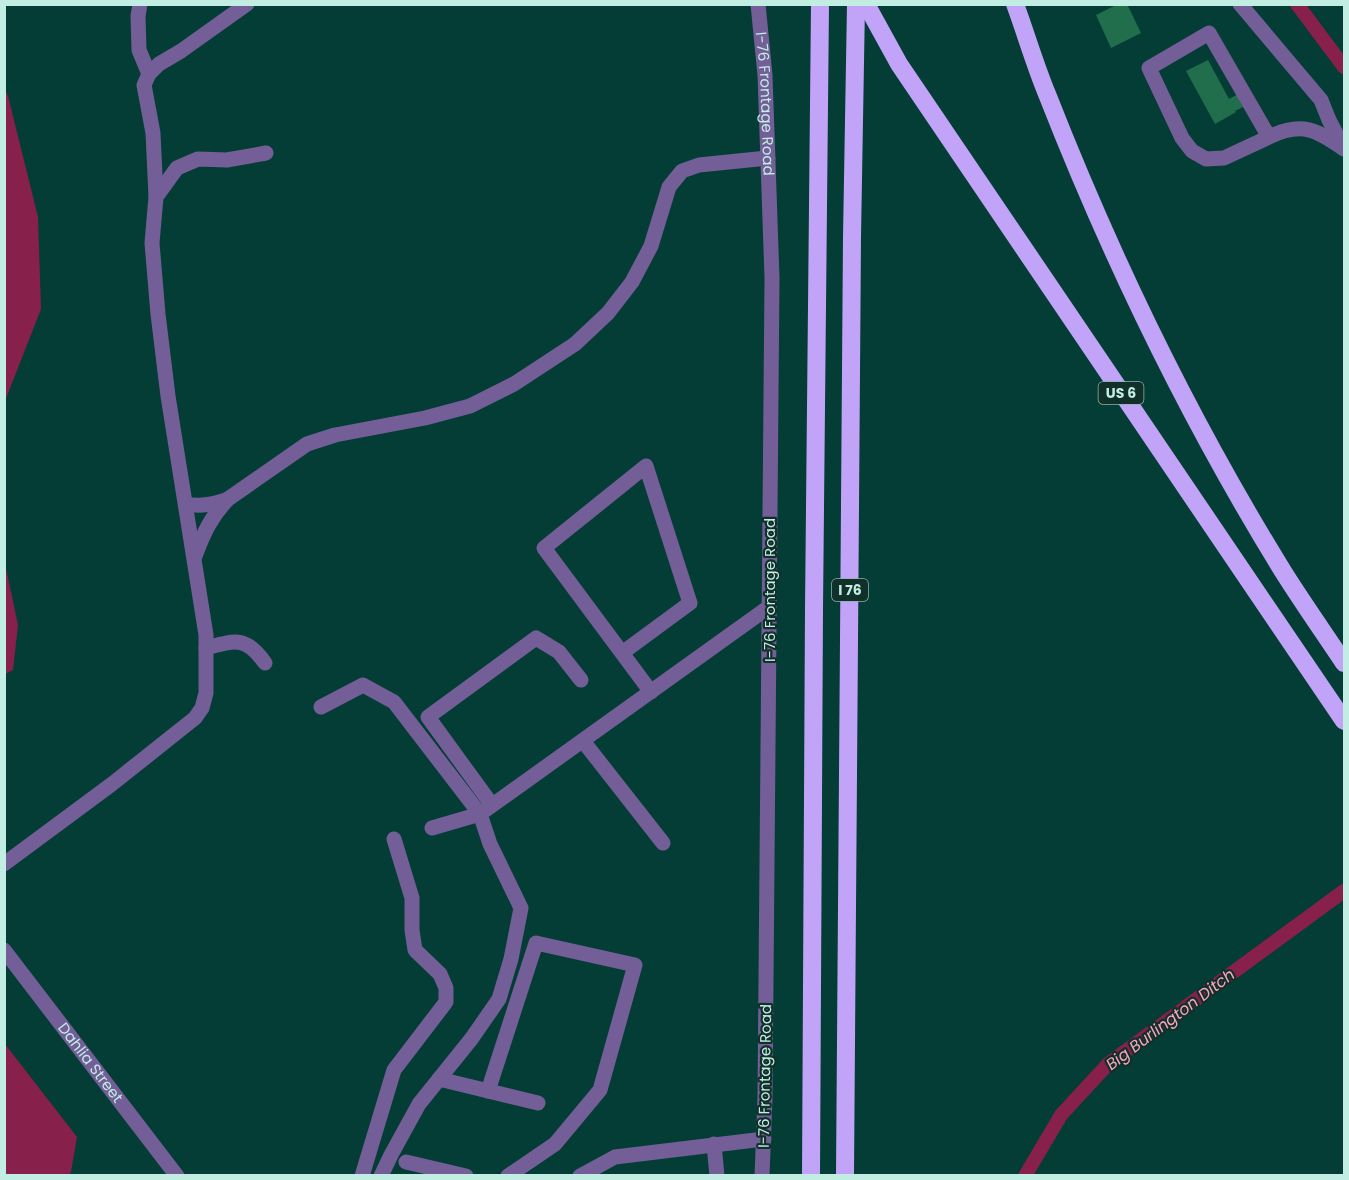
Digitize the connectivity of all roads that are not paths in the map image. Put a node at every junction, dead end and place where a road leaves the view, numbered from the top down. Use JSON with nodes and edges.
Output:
{"nodes":[{"id":1,"x":140,"y":4,"type":"edge"},
{"id":2,"x":247,"y":4,"type":"edge"},
{"id":3,"x":758,"y":4,"type":"edge"},
{"id":4,"x":820,"y":4,"type":"edge"},
{"id":5,"x":856,"y":4,"type":"edge"},
{"id":6,"x":866,"y":4,"type":"edge"},
{"id":7,"x":1016,"y":4,"type":"edge"},
{"id":8,"x":1240,"y":4,"type":"edge"},
{"id":9,"x":149,"y":74,"type":"junction"},
{"id":10,"x":1269,"y":137,"type":"junction"},
{"id":11,"x":1344,"y":149,"type":"edge"},
{"id":12,"x":266,"y":153,"type":"dead end"},
{"id":13,"x":768,"y":158,"type":"junction"},
{"id":14,"x":156,"y":197,"type":"junction"},
{"id":15,"x":228,"y":499,"type":"junction"},
{"id":16,"x":186,"y":504,"type":"junction"},
{"id":17,"x":194,"y":559,"type":"junction"},
{"id":18,"x":769,"y":607,"type":"junction"},
{"id":19,"x":206,"y":648,"type":"junction"},
{"id":20,"x":622,"y":653,"type":"junction"},
{"id":21,"x":265,"y":663,"type":"dead end"},
{"id":22,"x":1344,"y":663,"type":"edge"},
{"id":23,"x":581,"y":680,"type":"dead end"},
{"id":24,"x":651,"y":692,"type":"junction"},
{"id":25,"x":321,"y":707,"type":"dead end"},
{"id":26,"x":1344,"y":721,"type":"edge"},
{"id":27,"x":583,"y":741,"type":"junction"},
{"id":28,"x":486,"y":810,"type":"junction"},
{"id":29,"x":432,"y":828,"type":"dead end"},
{"id":30,"x":393,"y":839,"type":"dead end"},
{"id":31,"x":663,"y":843,"type":"dead end"},
{"id":32,"x":4,"y":864,"type":"edge"},
{"id":33,"x":515,"y":938,"type":"junction"},
{"id":34,"x":536,"y":943,"type":"junction"},
{"id":35,"x":4,"y":950,"type":"edge"},
{"id":36,"x":439,"y":1079,"type":"junction"},
{"id":37,"x":488,"y":1091,"type":"junction"},
{"id":38,"x":538,"y":1103,"type":"dead end"},
{"id":39,"x":764,"y":1139,"type":"junction"},
{"id":40,"x":714,"y":1144,"type":"junction"},
{"id":41,"x":406,"y":1161,"type":"dead end"},
{"id":42,"x":177,"y":1176,"type":"edge"},
{"id":43,"x":362,"y":1176,"type":"edge"},
{"id":44,"x":381,"y":1176,"type":"edge"},
{"id":45,"x":466,"y":1176,"type":"edge"},
{"id":46,"x":508,"y":1176,"type":"edge"},
{"id":47,"x":580,"y":1176,"type":"edge"},
{"id":48,"x":717,"y":1176,"type":"edge"},
{"id":49,"x":762,"y":1176,"type":"edge"},
{"id":50,"x":811,"y":1176,"type":"edge"},
{"id":51,"x":845,"y":1176,"type":"edge"}],
"edges":[{"from":1,"to":9,"type":"street"},
{"from":2,"to":9,"type":"street"},
{"from":3,"to":13,"type":"street","name":"I-76 Frontage Road"},
{"from":4,"to":50,"type":"highway","number":"I 76"},
{"from":5,"to":51,"type":"highway","number":"I 76"},
{"from":6,"to":26,"type":"highway","number":"US 6"},
{"from":7,"to":22,"type":"highway"},
{"from":8,"to":11,"type":"street"},
{"from":9,"to":14,"type":"street"},
{"from":10,"to":10,"type":"street"},
{"from":10,"to":11,"type":"street"},
{"from":12,"to":14,"type":"street"},
{"from":13,"to":15,"type":"street"},
{"from":13,"to":18,"type":"street","name":"I-76 Frontage Road"},
{"from":14,"to":16,"type":"street"},
{"from":15,"to":16,"type":"street"},
{"from":15,"to":17,"type":"street"},
{"from":16,"to":17,"type":"street"},
{"from":17,"to":19,"type":"street"},
{"from":18,"to":24,"type":"street"},
{"from":18,"to":39,"type":"street","name":"I-76 Frontage Road"},
{"from":19,"to":21,"type":"street"},
{"from":19,"to":32,"type":"street"},
{"from":20,"to":20,"type":"street"},
{"from":20,"to":24,"type":"street"},
{"from":23,"to":28,"type":"street"},
{"from":24,"to":27,"type":"street"},
{"from":25,"to":28,"type":"street"},
{"from":27,"to":28,"type":"street"},
{"from":27,"to":31,"type":"street"},
{"from":28,"to":29,"type":"street"},
{"from":28,"to":33,"type":"street"},
{"from":30,"to":43,"type":"street"},
{"from":33,"to":34,"type":"street"},
{"from":33,"to":36,"type":"street"},
{"from":34,"to":37,"type":"street"},
{"from":34,"to":46,"type":"street"},
{"from":35,"to":42,"type":"street","name":"Dahlia Street"},
{"from":36,"to":37,"type":"street"},
{"from":36,"to":44,"type":"street"},
{"from":37,"to":38,"type":"street"},
{"from":39,"to":40,"type":"street"},
{"from":39,"to":49,"type":"street","name":"I-76 Frontage Road"},
{"from":40,"to":47,"type":"street"},
{"from":40,"to":48,"type":"street"},
{"from":41,"to":45,"type":"street"}]}
